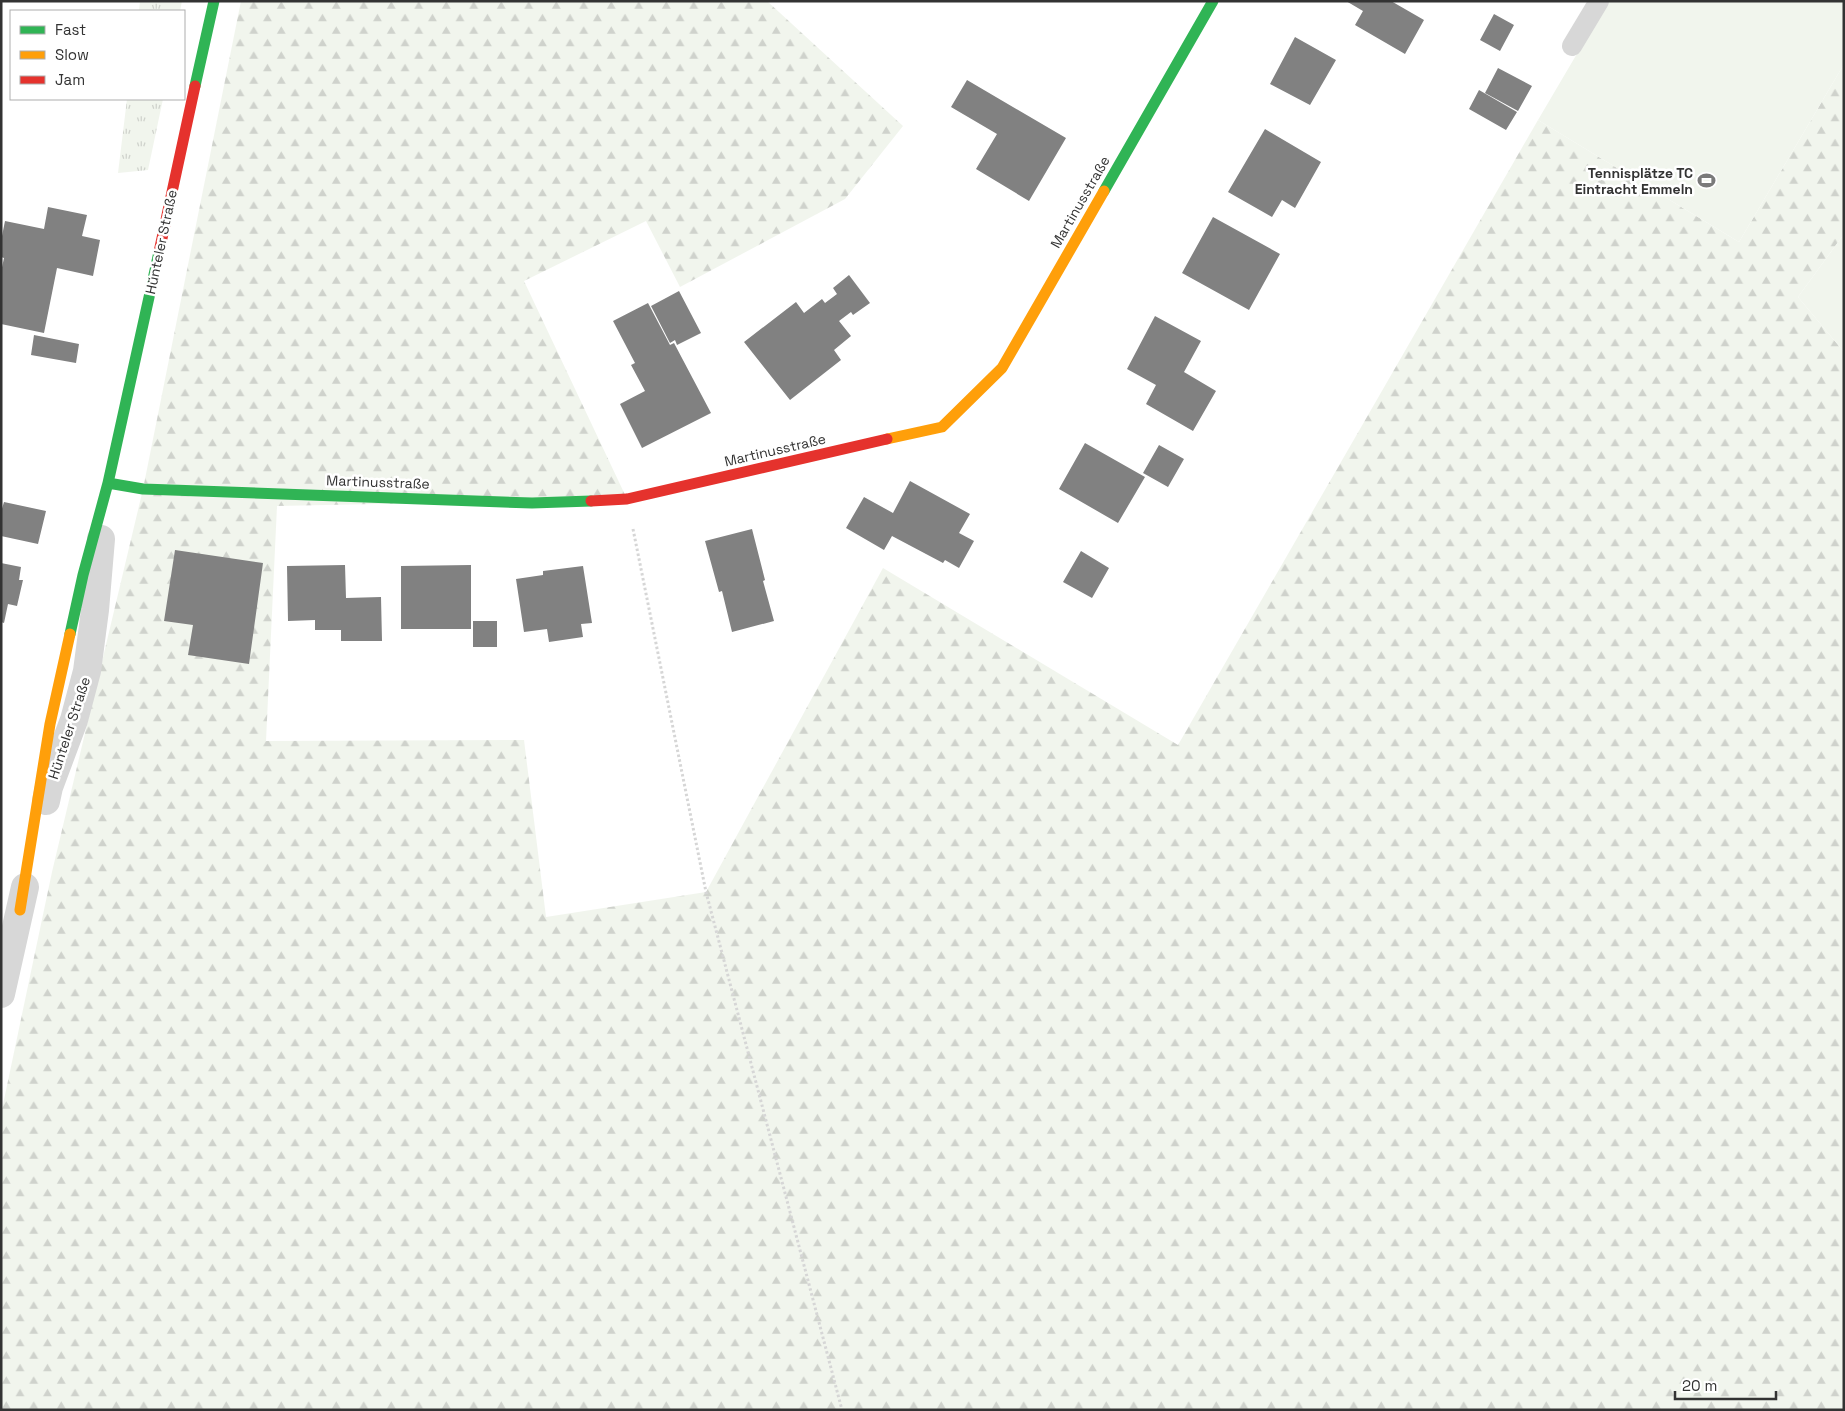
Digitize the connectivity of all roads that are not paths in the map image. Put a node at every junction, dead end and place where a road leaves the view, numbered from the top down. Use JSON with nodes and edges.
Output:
{"nodes":[{"id":1,"x":214,"y":1,"type":"edge"},
{"id":2,"x":1213,"y":1,"type":"edge"},
{"id":3,"x":1599,"y":1,"type":"edge"},
{"id":4,"x":1572,"y":46,"type":"dead end"},
{"id":5,"x":108,"y":483,"type":"junction"},
{"id":6,"x":1,"y":994,"type":"edge"}],
"edges":[{"from":1,"to":5,"type":"street","name":"Hünteler Straße"},
{"from":2,"to":5,"type":"street","name":"Martinusstraße"},
{"from":3,"to":4,"type":"lane"},
{"from":5,"to":6,"type":"street","name":"Hünteler Straße"}]}
